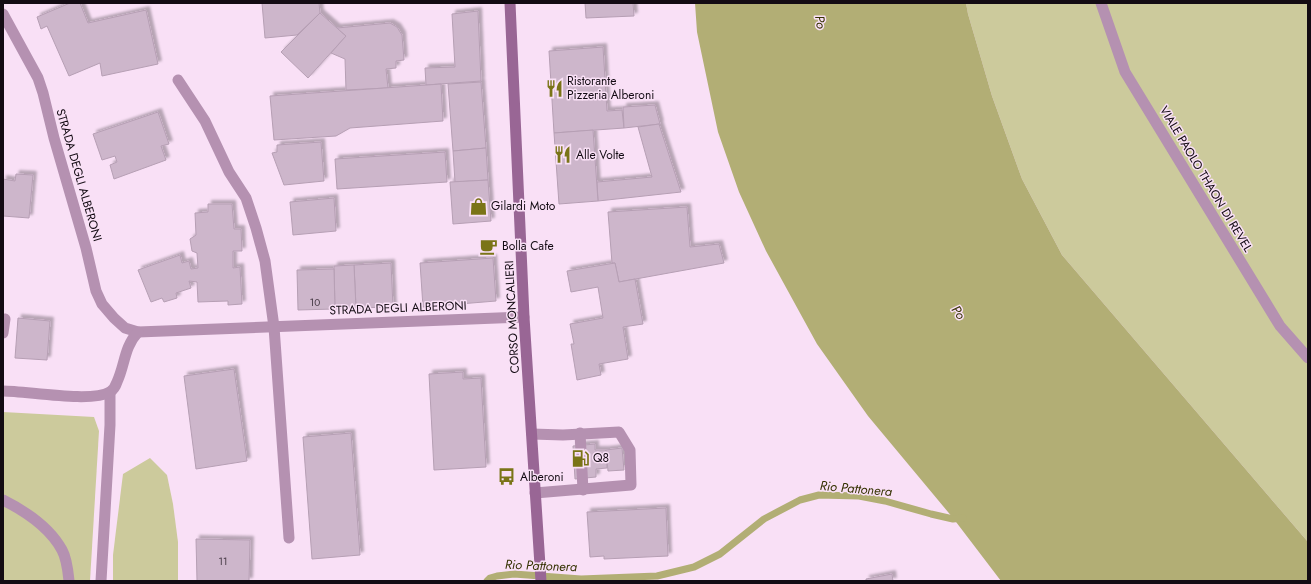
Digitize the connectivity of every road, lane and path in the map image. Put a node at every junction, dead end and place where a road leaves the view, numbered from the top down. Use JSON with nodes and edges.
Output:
{"nodes":[{"id":1,"x":510,"y":3,"type":"edge"},
{"id":2,"x":1101,"y":3,"type":"edge"},
{"id":3,"x":3,"y":14,"type":"edge"},
{"id":4,"x":178,"y":80,"type":"dead end"},
{"id":5,"x":524,"y":317,"type":"junction"},
{"id":6,"x":5,"y":319,"type":"dead end"},
{"id":7,"x":274,"y":327,"type":"junction"},
{"id":8,"x":138,"y":332,"type":"junction"},
{"id":9,"x":3,"y":333,"type":"edge"},
{"id":10,"x":1308,"y":358,"type":"edge"},
{"id":11,"x":5,"y":389,"type":"edge"},
{"id":12,"x":110,"y":392,"type":"junction"},
{"id":13,"x":532,"y":434,"type":"junction"},
{"id":14,"x":580,"y":434,"type":"junction"},
{"id":15,"x":583,"y":490,"type":"junction"},
{"id":16,"x":535,"y":493,"type":"junction"},
{"id":17,"x":3,"y":500,"type":"edge"},
{"id":18,"x":289,"y":538,"type":"dead end"},
{"id":19,"x":69,"y":581,"type":"edge"},
{"id":20,"x":101,"y":581,"type":"edge"},
{"id":21,"x":541,"y":581,"type":"edge"}],
"edges":[{"from":1,"to":5,"type":"main road","name":"CORSO MONCALIERI"},
{"from":2,"to":10,"type":"street","name":"VIALE PAOLO THAON DI REVEL"},
{"from":3,"to":8,"type":"street","name":"STRADA DEGLI ALBERONI"},
{"from":4,"to":7,"type":"street"},
{"from":5,"to":7,"type":"street","name":"STRADA DEGLI ALBERONI"},
{"from":5,"to":13,"type":"main road","name":"CORSO MONCALIERI"},
{"from":6,"to":9,"type":"street"},
{"from":7,"to":8,"type":"street","name":"STRADA DEGLI ALBERONI"},
{"from":7,"to":18,"type":"street"},
{"from":8,"to":12,"type":"street"},
{"from":11,"to":12,"type":"street"},
{"from":12,"to":20,"type":"street"},
{"from":13,"to":14,"type":"street"},
{"from":13,"to":16,"type":"main road","name":"CORSO MONCALIERI"},
{"from":14,"to":15,"type":"street"},
{"from":14,"to":15,"type":"street"},
{"from":15,"to":16,"type":"street"},
{"from":16,"to":21,"type":"main road","name":"CORSO MONCALIERI"},
{"from":17,"to":19,"type":"street"}]}
